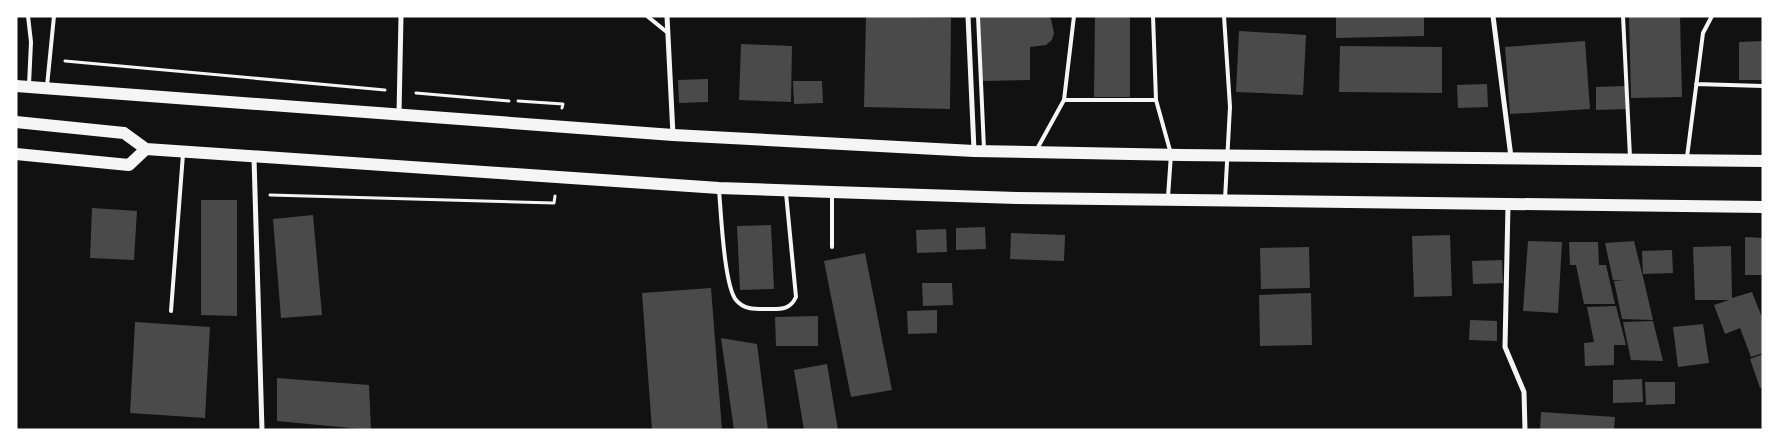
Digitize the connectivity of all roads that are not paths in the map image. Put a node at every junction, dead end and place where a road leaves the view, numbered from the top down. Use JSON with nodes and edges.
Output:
{"nodes":[{"id":1,"x":28,"y":16,"type":"edge"},
{"id":2,"x":54,"y":16,"type":"edge"},
{"id":3,"x":401,"y":16,"type":"edge"},
{"id":4,"x":647,"y":16,"type":"edge"},
{"id":5,"x":667,"y":16,"type":"edge"},
{"id":6,"x":968,"y":16,"type":"edge"},
{"id":7,"x":978,"y":16,"type":"edge"},
{"id":8,"x":1074,"y":16,"type":"edge"},
{"id":9,"x":1153,"y":16,"type":"edge"},
{"id":10,"x":1224,"y":16,"type":"edge"},
{"id":11,"x":1493,"y":16,"type":"edge"},
{"id":12,"x":1623,"y":16,"type":"edge"},
{"id":13,"x":1712,"y":16,"type":"edge"},
{"id":14,"x":668,"y":33,"type":"junction"},
{"id":15,"x":1696,"y":84,"type":"junction"},
{"id":16,"x":1763,"y":86,"type":"edge"},
{"id":17,"x":23,"y":87,"type":"edge"},
{"id":18,"x":47,"y":89,"type":"junction"},
{"id":19,"x":1064,"y":100,"type":"junction"},
{"id":20,"x":1156,"y":100,"type":"junction"},
{"id":21,"x":398,"y":115,"type":"junction"},
{"id":22,"x":16,"y":122,"type":"edge"},
{"id":23,"x":673,"y":135,"type":"junction"},
{"id":24,"x":146,"y":149,"type":"junction"},
{"id":25,"x":979,"y":151,"type":"junction"},
{"id":26,"x":183,"y":152,"type":"junction"},
{"id":27,"x":1035,"y":152,"type":"junction"},
{"id":28,"x":16,"y":154,"type":"edge"},
{"id":29,"x":1171,"y":154,"type":"junction"},
{"id":30,"x":1226,"y":155,"type":"junction"},
{"id":31,"x":254,"y":157,"type":"junction"},
{"id":32,"x":1511,"y":158,"type":"junction"},
{"id":33,"x":1687,"y":159,"type":"junction"},
{"id":34,"x":1630,"y":160,"type":"junction"},
{"id":35,"x":1763,"y":161,"type":"edge"},
{"id":36,"x":718,"y":188,"type":"junction"},
{"id":37,"x":786,"y":190,"type":"junction"},
{"id":38,"x":832,"y":192,"type":"junction"},
{"id":39,"x":1168,"y":198,"type":"junction"},
{"id":40,"x":1225,"y":201,"type":"junction"},
{"id":41,"x":1508,"y":204,"type":"junction"},
{"id":42,"x":1763,"y":208,"type":"edge"},
{"id":43,"x":832,"y":247,"type":"dead end"},
{"id":44,"x":171,"y":311,"type":"dead end"},
{"id":45,"x":262,"y":430,"type":"edge"},
{"id":46,"x":1525,"y":430,"type":"edge"}],
"edges":[{"from":1,"to":17,"type":"lane"},
{"from":2,"to":18,"type":"lane"},
{"from":3,"to":21,"type":"street"},
{"from":4,"to":14,"type":"lane"},
{"from":5,"to":14,"type":"street"},
{"from":6,"to":25,"type":"street"},
{"from":7,"to":25,"type":"lane"},
{"from":8,"to":19,"type":"lane"},
{"from":9,"to":20,"type":"lane"},
{"from":10,"to":30,"type":"lane"},
{"from":11,"to":32,"type":"street"},
{"from":12,"to":34,"type":"lane"},
{"from":13,"to":15,"type":"lane"},
{"from":14,"to":23,"type":"street"},
{"from":15,"to":16,"type":"lane"},
{"from":15,"to":33,"type":"lane"},
{"from":17,"to":18,"type":"main road"},
{"from":18,"to":21,"type":"main road"},
{"from":19,"to":20,"type":"lane"},
{"from":19,"to":27,"type":"lane"},
{"from":20,"to":29,"type":"lane"},
{"from":21,"to":23,"type":"main road"},
{"from":22,"to":24,"type":"main road"},
{"from":23,"to":25,"type":"main road"},
{"from":24,"to":26,"type":"main road"},
{"from":24,"to":28,"type":"main road"},
{"from":25,"to":27,"type":"main road"},
{"from":26,"to":31,"type":"main road"},
{"from":26,"to":44,"type":"lane"},
{"from":27,"to":29,"type":"main road"},
{"from":29,"to":30,"type":"main road"},
{"from":29,"to":39,"type":"lane"},
{"from":30,"to":32,"type":"main road"},
{"from":30,"to":40,"type":"lane"},
{"from":31,"to":36,"type":"main road"},
{"from":31,"to":45,"type":"street"},
{"from":32,"to":34,"type":"main road"},
{"from":33,"to":34,"type":"main road"},
{"from":33,"to":35,"type":"main road"},
{"from":36,"to":37,"type":"main road"},
{"from":36,"to":37,"type":"lane"},
{"from":37,"to":38,"type":"main road"},
{"from":38,"to":39,"type":"main road"},
{"from":38,"to":43,"type":"lane"},
{"from":39,"to":40,"type":"main road"},
{"from":40,"to":41,"type":"main road"},
{"from":41,"to":42,"type":"main road"},
{"from":41,"to":46,"type":"street"}]}
